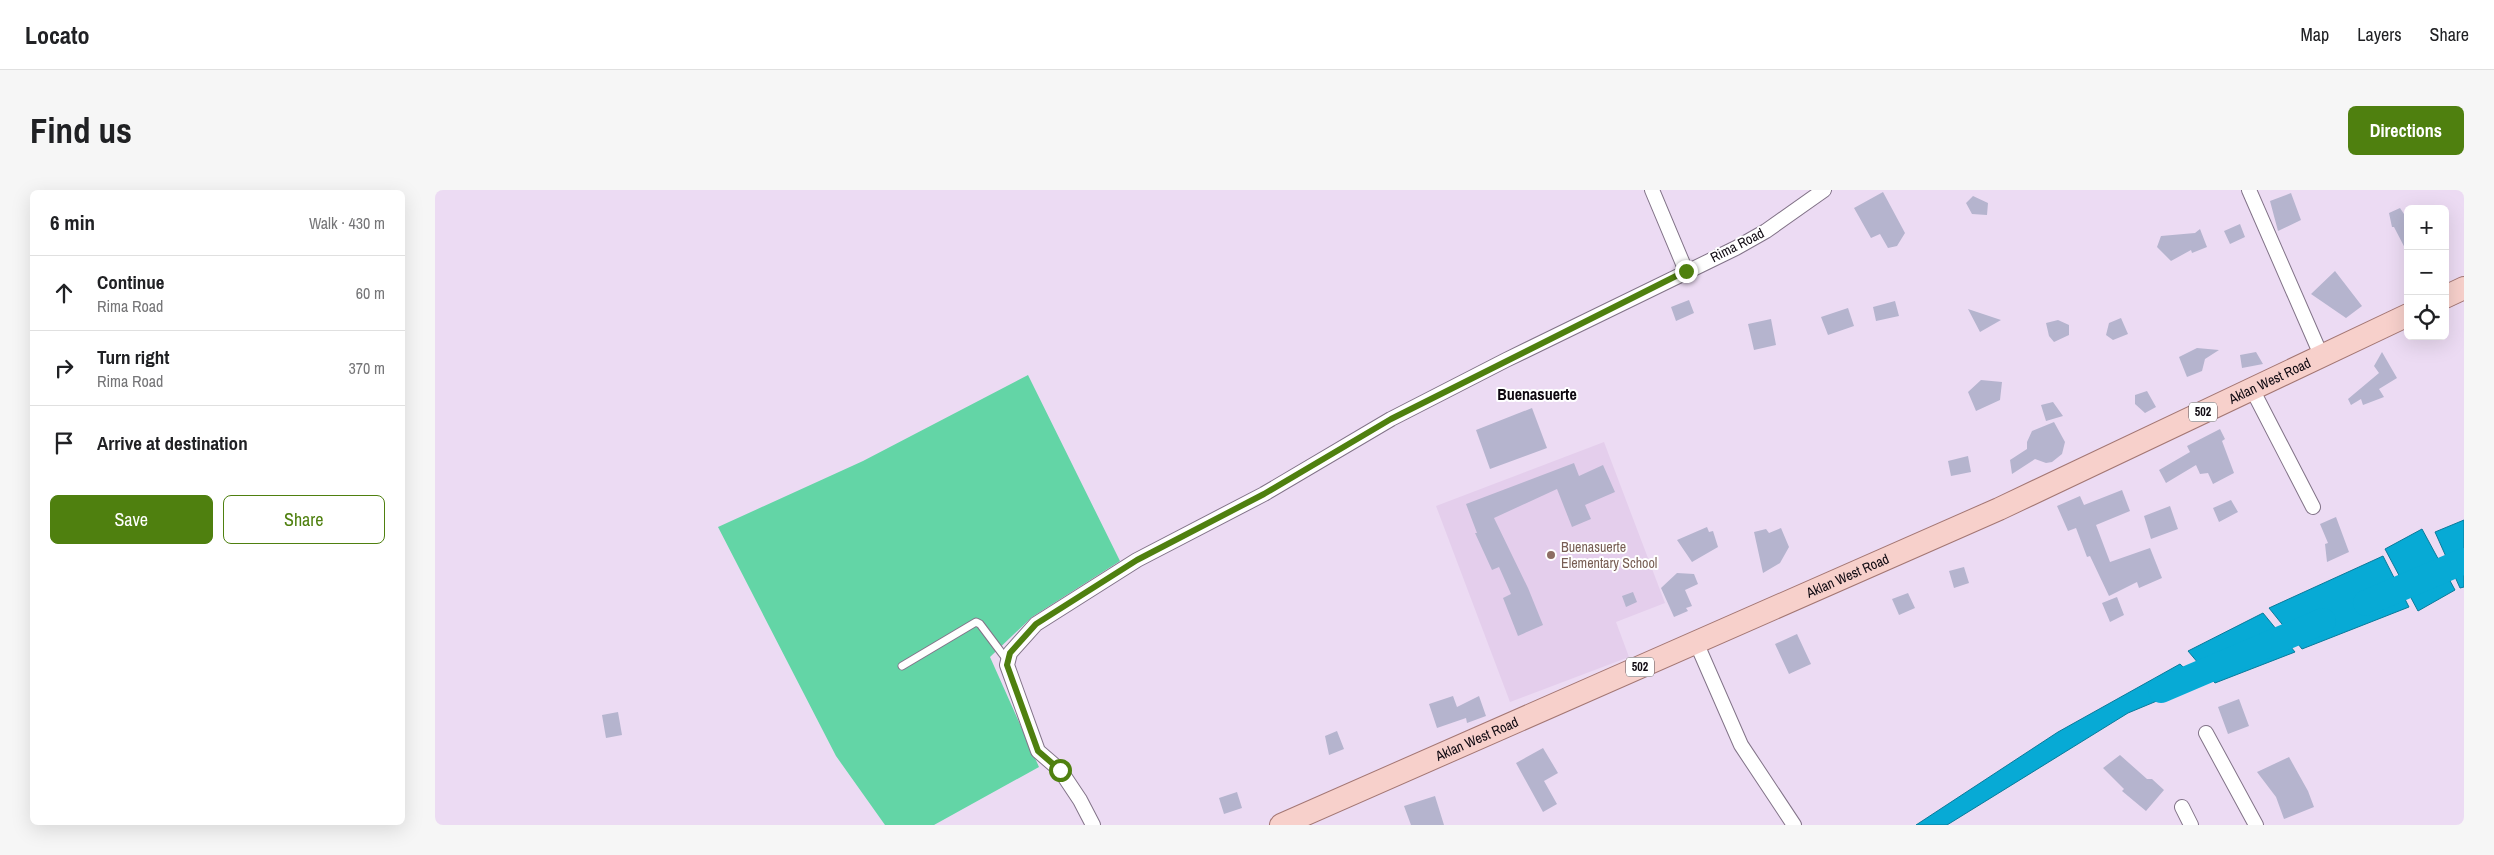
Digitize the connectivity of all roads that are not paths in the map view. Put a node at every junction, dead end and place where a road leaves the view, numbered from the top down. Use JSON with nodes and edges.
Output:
{"nodes":[{"id":1,"x":1652,"y":190,"type":"edge"},
{"id":2,"x":1824,"y":190,"type":"edge"},
{"id":3,"x":2249,"y":190,"type":"edge"},
{"id":4,"x":1686,"y":271,"type":"junction"},
{"id":5,"x":2464,"y":288,"type":"edge"},
{"id":6,"x":2449,"y":295,"type":"edge"},
{"id":7,"x":2404,"y":316,"type":"edge"},
{"id":8,"x":2321,"y":355,"type":"junction"},
{"id":9,"x":2252,"y":389,"type":"junction"},
{"id":10,"x":2313,"y":507,"type":"dead end"},
{"id":11,"x":1696,"y":642,"type":"junction"},
{"id":12,"x":1007,"y":660,"type":"junction"},
{"id":13,"x":902,"y":666,"type":"dead end"},
{"id":14,"x":2207,"y":734,"type":"dead end"},
{"id":15,"x":2181,"y":807,"type":"dead end"},
{"id":16,"x":1315,"y":818,"type":"edge"},
{"id":17,"x":1093,"y":825,"type":"edge"},
{"id":18,"x":1281,"y":825,"type":"edge"},
{"id":19,"x":1794,"y":825,"type":"edge"},
{"id":20,"x":2191,"y":825,"type":"edge"},
{"id":21,"x":2256,"y":825,"type":"edge"}],
"edges":[{"from":1,"to":4,"type":"street"},
{"from":2,"to":4,"type":"street","name":"Rima Road"},
{"from":3,"to":8,"type":"street"},
{"from":4,"to":12,"type":"street","name":"Rima Road"},
{"from":5,"to":6,"type":"main road"},
{"from":7,"to":8,"type":"main road","name":"Aklan West Road","number":"502"},
{"from":8,"to":9,"type":"main road","name":"Aklan West Road","number":"502"},
{"from":9,"to":10,"type":"street"},
{"from":9,"to":11,"type":"main road","name":"Aklan West Road","number":"502"},
{"from":11,"to":16,"type":"main road","name":"Aklan West Road","number":"502"},
{"from":11,"to":19,"type":"street"},
{"from":12,"to":13,"type":"lane"},
{"from":12,"to":17,"type":"street"},
{"from":14,"to":21,"type":"street"},
{"from":15,"to":20,"type":"street"},
{"from":16,"to":18,"type":"main road","name":"Aklan West Road","number":"502"}]}
